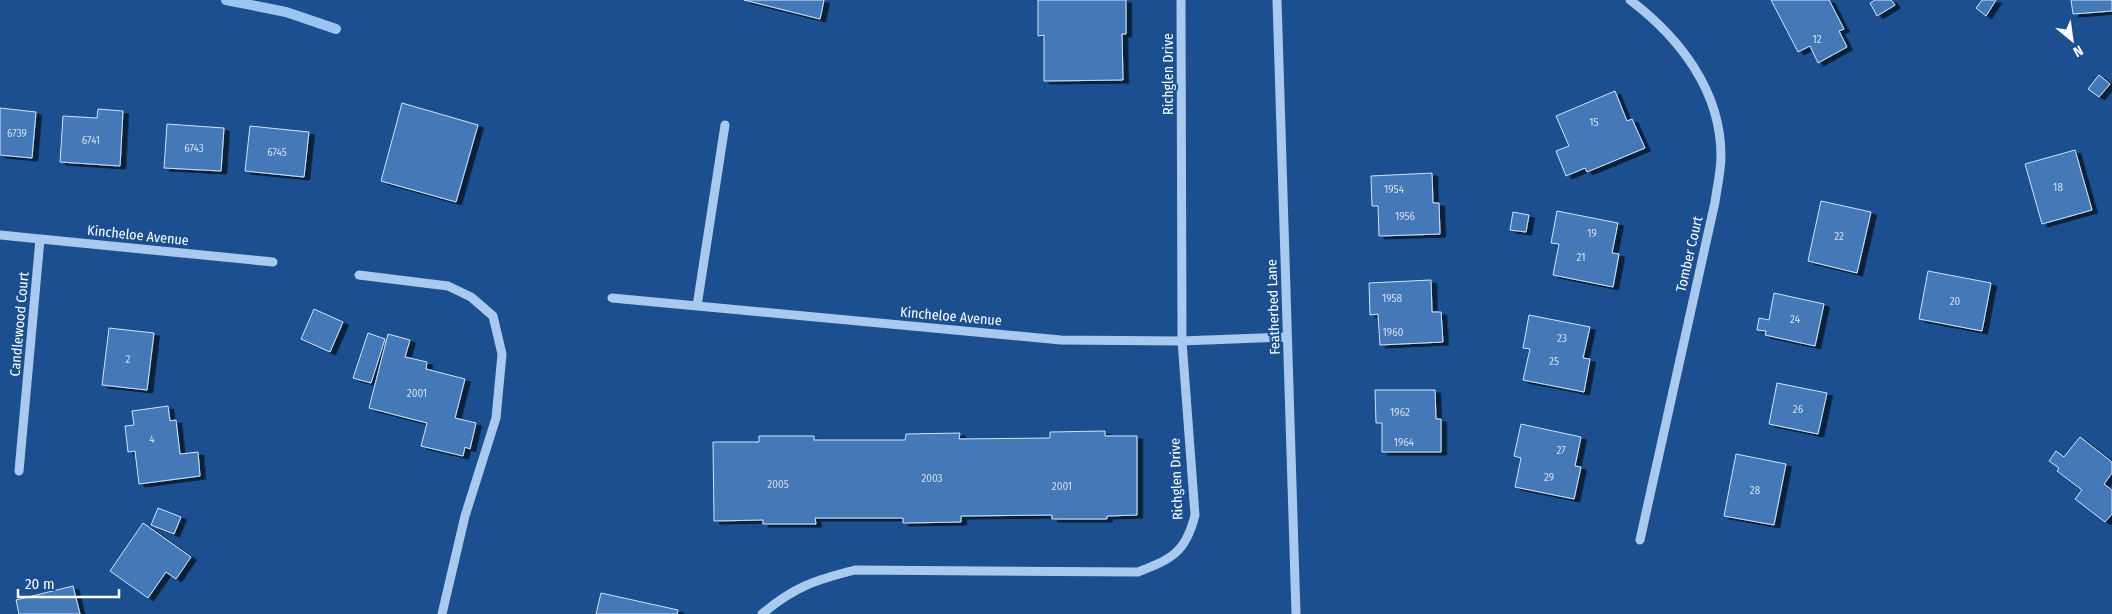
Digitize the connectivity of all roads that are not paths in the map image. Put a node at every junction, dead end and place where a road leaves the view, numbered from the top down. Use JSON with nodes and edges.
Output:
{"nodes":[{"id":1,"x":1181,"y":0,"type":"edge"},
{"id":2,"x":1277,"y":0,"type":"edge"},
{"id":3,"x":1630,"y":0,"type":"edge"},
{"id":4,"x":725,"y":125,"type":"dead end"},
{"id":5,"x":0,"y":235,"type":"edge"},
{"id":6,"x":40,"y":239,"type":"junction"},
{"id":7,"x":273,"y":262,"type":"dead end"},
{"id":8,"x":359,"y":274,"type":"dead end"},
{"id":9,"x":612,"y":298,"type":"dead end"},
{"id":10,"x":697,"y":306,"type":"junction"},
{"id":11,"x":1287,"y":337,"type":"junction"},
{"id":12,"x":1182,"y":341,"type":"junction"},
{"id":13,"x":19,"y":471,"type":"dead end"},
{"id":14,"x":1640,"y":540,"type":"dead end"},
{"id":15,"x":442,"y":614,"type":"edge"},
{"id":16,"x":762,"y":614,"type":"edge"},
{"id":17,"x":1296,"y":614,"type":"edge"}],
"edges":[{"from":1,"to":12,"type":"street","name":"Richglen Drive"},
{"from":2,"to":11,"type":"street","name":"Featherbed Lane"},
{"from":3,"to":14,"type":"street","name":"Tomber Court"},
{"from":4,"to":10,"type":"street"},
{"from":5,"to":6,"type":"street","name":"Kincheloe Avenue"},
{"from":6,"to":7,"type":"street","name":"Kincheloe Avenue"},
{"from":6,"to":13,"type":"street","name":"Candlewood Court"},
{"from":8,"to":15,"type":"street"},
{"from":9,"to":10,"type":"street","name":"Kincheloe Avenue"},
{"from":10,"to":12,"type":"street","name":"Kincheloe Avenue"},
{"from":11,"to":12,"type":"street","name":"Kincheloe Avenue"},
{"from":11,"to":17,"type":"street","name":"Featherbed Lane"},
{"from":12,"to":16,"type":"street","name":"Richglen Drive"}]}
